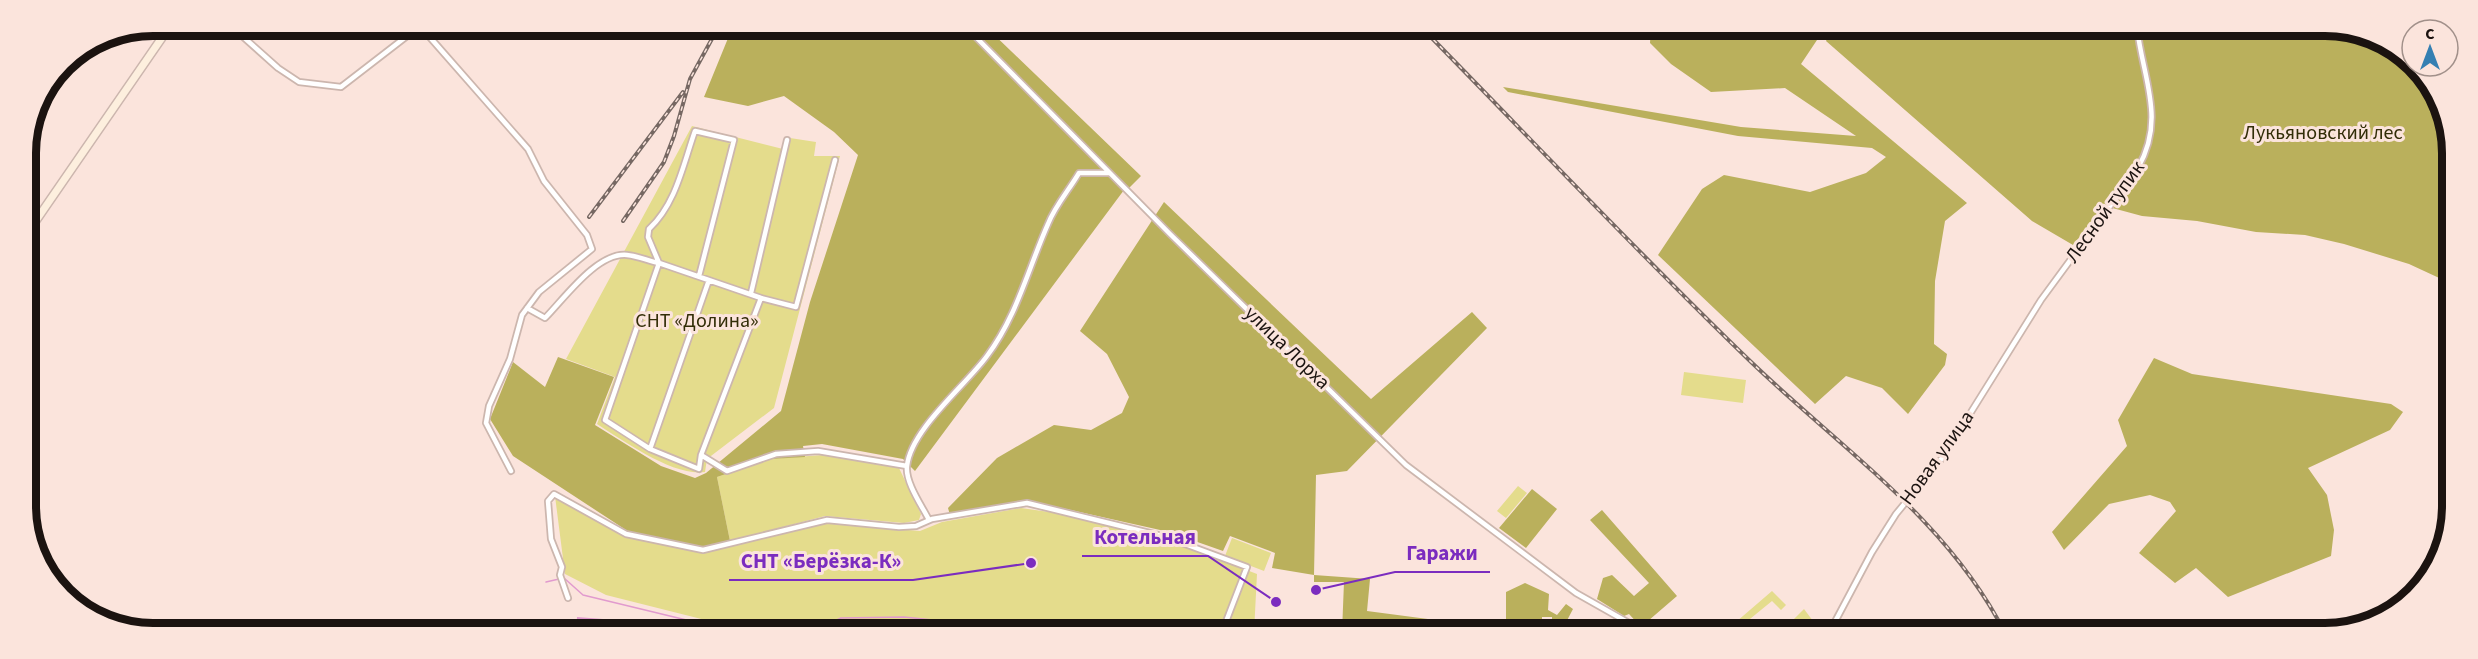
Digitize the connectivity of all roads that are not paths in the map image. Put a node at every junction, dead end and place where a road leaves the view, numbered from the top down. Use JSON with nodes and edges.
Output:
{"nodes":[{"id":1,"x":163,"y":36,"type":"edge"},
{"id":2,"x":242,"y":36,"type":"edge"},
{"id":3,"x":407,"y":36,"type":"edge"},
{"id":4,"x":429,"y":36,"type":"edge"},
{"id":5,"x":975,"y":36,"type":"edge"},
{"id":6,"x":2139,"y":36,"type":"edge"},
{"id":7,"x":787,"y":140,"type":"dead end"},
{"id":8,"x":836,"y":160,"type":"dead end"},
{"id":9,"x":1109,"y":173,"type":"junction"},
{"id":10,"x":36,"y":220,"type":"edge"},
{"id":11,"x":659,"y":263,"type":"junction"},
{"id":12,"x":699,"y":276,"type":"junction"},
{"id":13,"x":709,"y":280,"type":"junction"},
{"id":14,"x":2050,"y":287,"type":"joint"},
{"id":15,"x":751,"y":293,"type":"junction"},
{"id":16,"x":761,"y":298,"type":"junction"},
{"id":17,"x":528,"y":308,"type":"junction"},
{"id":18,"x":650,"y":449,"type":"junction"},
{"id":19,"x":701,"y":455,"type":"junction"},
{"id":20,"x":907,"y":466,"type":"junction"},
{"id":21,"x":511,"y":471,"type":"dead end"},
{"id":22,"x":929,"y":520,"type":"junction"},
{"id":23,"x":568,"y":598,"type":"dead end"},
{"id":24,"x":1225,"y":623,"type":"edge"},
{"id":25,"x":1629,"y":623,"type":"edge"},
{"id":26,"x":1834,"y":623,"type":"edge"}],
"edges":[{"from":1,"to":10,"type":"street"},
{"from":2,"to":3,"type":"street"},
{"from":4,"to":17,"type":"street"},
{"from":5,"to":9,"type":"street","name":"улица Лорха"},
{"from":6,"to":14,"type":"street","name":"Лесной тупик"},
{"from":7,"to":15,"type":"street"},
{"from":8,"to":16,"type":"street"},
{"from":9,"to":20,"type":"street"},
{"from":9,"to":25,"type":"street","name":"улица Лорха"},
{"from":11,"to":12,"type":"street"},
{"from":11,"to":12,"type":"street"},
{"from":11,"to":17,"type":"street"},
{"from":11,"to":18,"type":"street"},
{"from":12,"to":13,"type":"street"},
{"from":13,"to":15,"type":"street"},
{"from":13,"to":18,"type":"street"},
{"from":14,"to":26,"type":"street","name":"Новая улица"},
{"from":15,"to":16,"type":"street"},
{"from":16,"to":19,"type":"street"},
{"from":17,"to":21,"type":"street"},
{"from":18,"to":19,"type":"street"},
{"from":19,"to":20,"type":"street"},
{"from":20,"to":22,"type":"street"},
{"from":22,"to":23,"type":"street"},
{"from":22,"to":24,"type":"street"}]}
